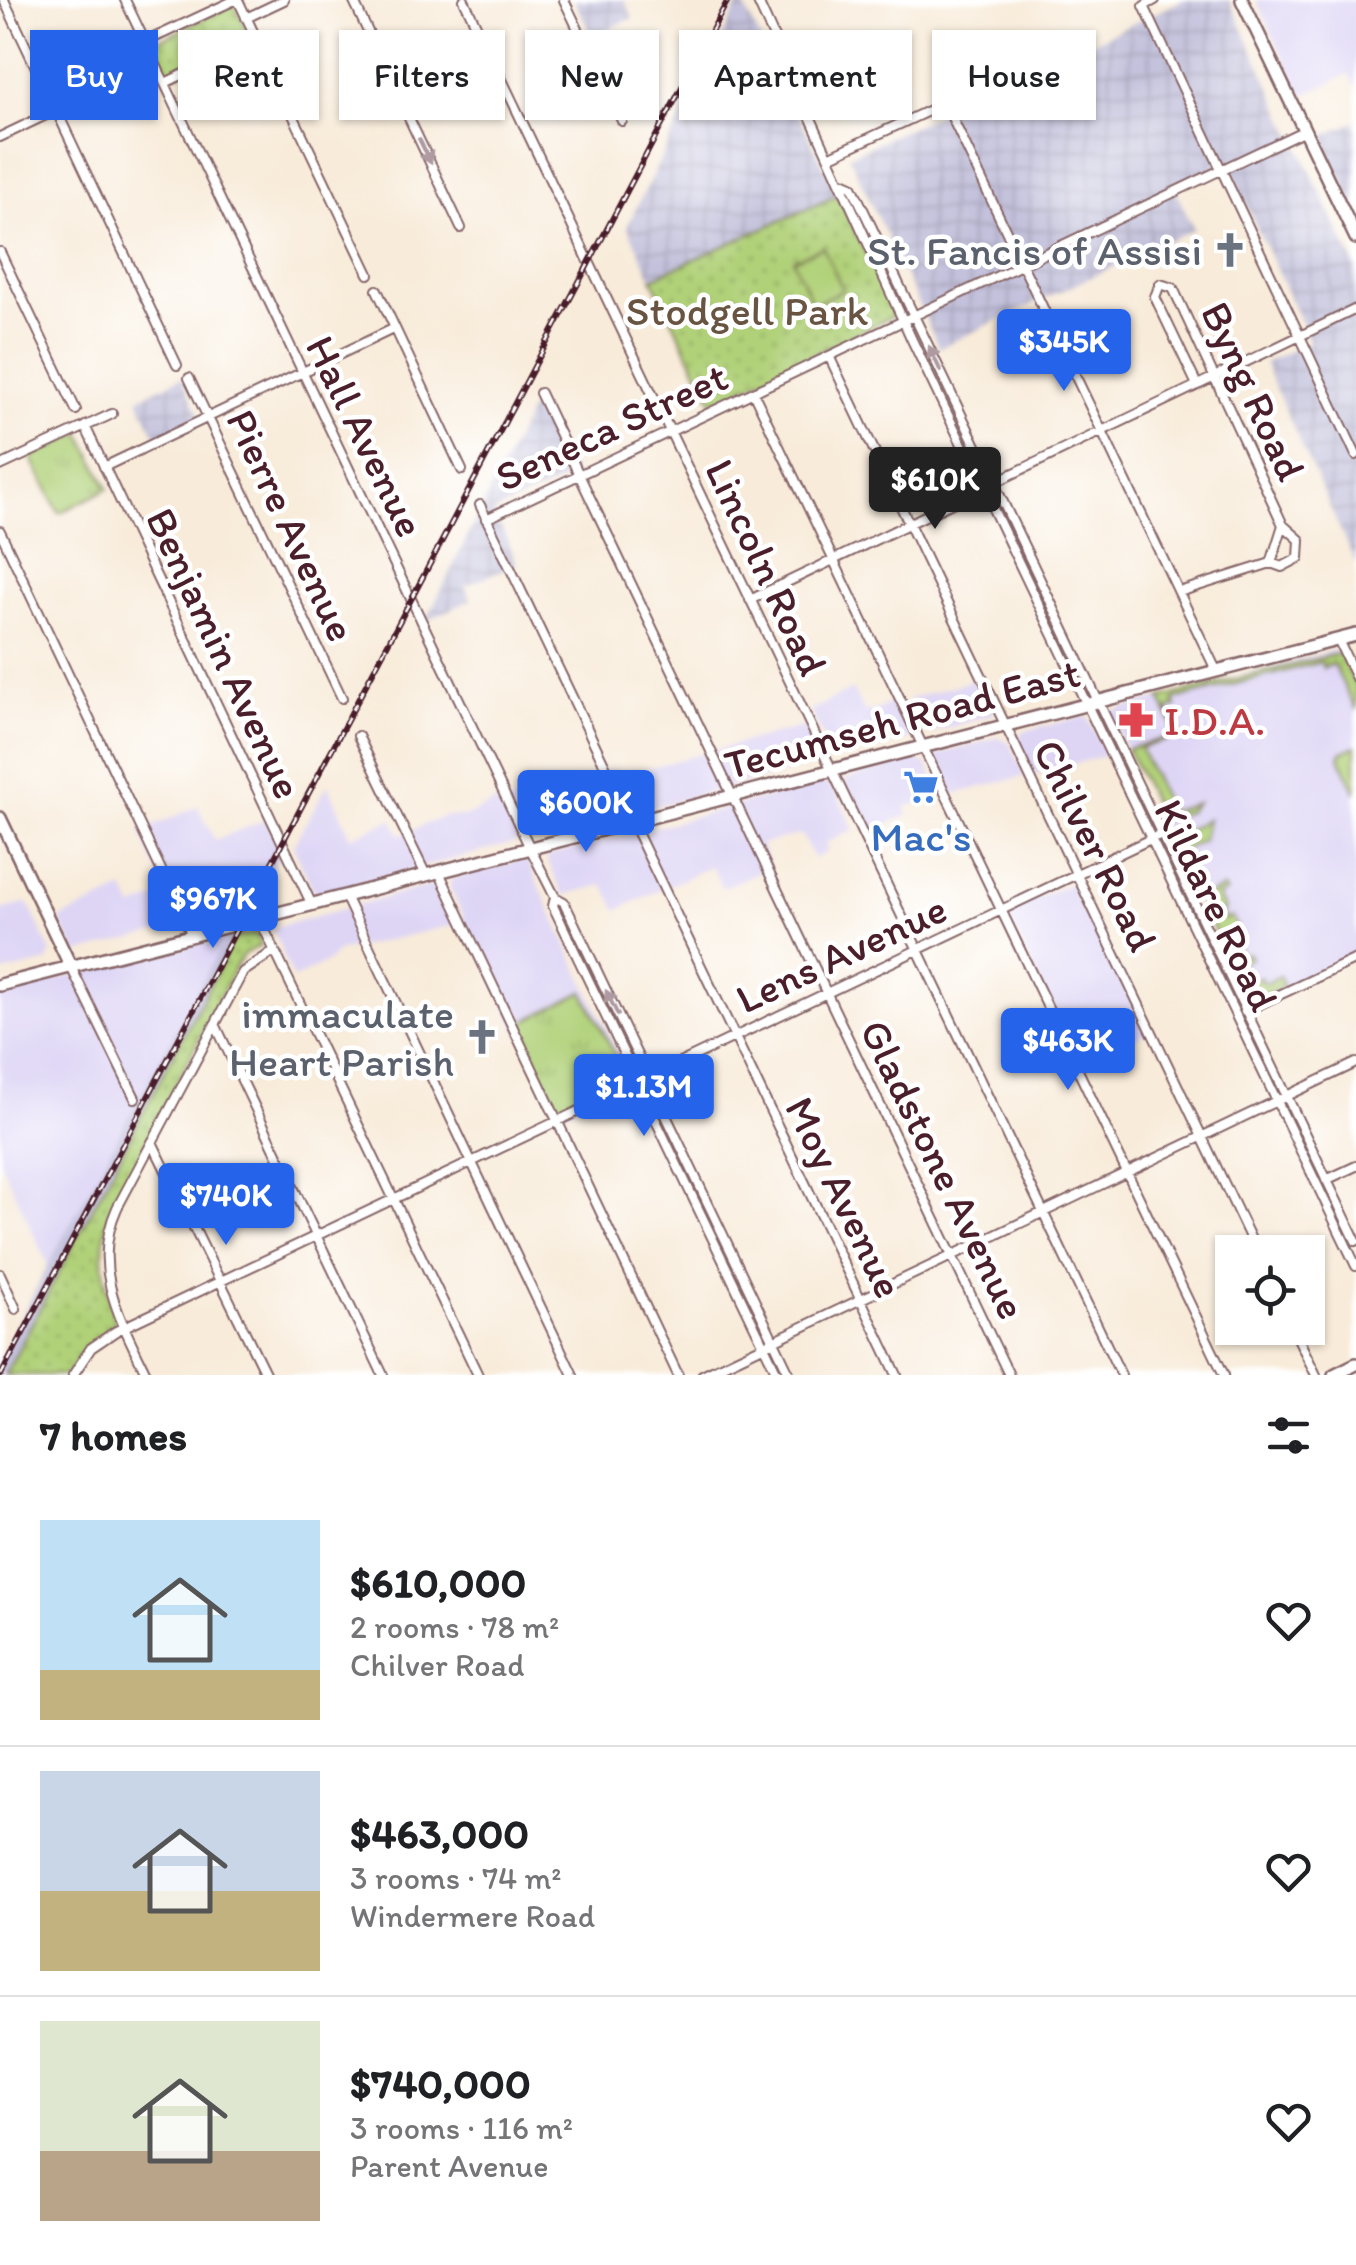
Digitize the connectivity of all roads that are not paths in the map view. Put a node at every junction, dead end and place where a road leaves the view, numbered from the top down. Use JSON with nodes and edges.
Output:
{"nodes":[{"id":1,"x":4,"y":0,"type":"edge"},
{"id":2,"x":125,"y":0,"type":"edge"},
{"id":3,"x":236,"y":0,"type":"edge"},
{"id":4,"x":284,"y":0,"type":"edge"},
{"id":5,"x":352,"y":0,"type":"edge"},
{"id":6,"x":464,"y":0,"type":"edge"},
{"id":7,"x":564,"y":0,"type":"edge"},
{"id":8,"x":757,"y":0,"type":"edge"},
{"id":9,"x":1155,"y":0,"type":"edge"},
{"id":10,"x":1242,"y":0,"type":"edge"},
{"id":11,"x":246,"y":18,"type":"junction"},
{"id":12,"x":139,"y":30,"type":"edge"},
{"id":13,"x":252,"y":30,"type":"edge"},
{"id":14,"x":158,"y":36,"type":"edge"},
{"id":15,"x":30,"y":55,"type":"edge"},
{"id":16,"x":158,"y":69,"type":"edge"},
{"id":17,"x":178,"y":77,"type":"edge"},
{"id":18,"x":165,"y":83,"type":"junction"},
{"id":19,"x":35,"y":120,"type":"edge"},
{"id":20,"x":61,"y":120,"type":"edge"},
{"id":21,"x":296,"y":120,"type":"edge"},
{"id":22,"x":622,"y":122,"type":"dead end"},
{"id":23,"x":1304,"y":130,"type":"junction"},
{"id":24,"x":0,"y":137,"type":"edge"},
{"id":25,"x":831,"y":156,"type":"junction"},
{"id":26,"x":1220,"y":170,"type":"junction"},
{"id":27,"x":843,"y":182,"type":"junction"},
{"id":28,"x":461,"y":228,"type":"dead end"},
{"id":29,"x":1356,"y":238,"type":"edge"},
{"id":30,"x":0,"y":252,"type":"edge"},
{"id":31,"x":1022,"y":264,"type":"junction"},
{"id":32,"x":369,"y":274,"type":"dead end"},
{"id":33,"x":377,"y":290,"type":"dead end"},
{"id":34,"x":1356,"y":309,"type":"edge"},
{"id":35,"x":914,"y":315,"type":"junction"},
{"id":36,"x":904,"y":320,"type":"junction"},
{"id":37,"x":396,"y":328,"type":"junction"},
{"id":38,"x":1299,"y":336,"type":"junction"},
{"id":39,"x":830,"y":356,"type":"junction"},
{"id":40,"x":177,"y":365,"type":"dead end"},
{"id":41,"x":303,"y":372,"type":"junction"},
{"id":42,"x":1214,"y":377,"type":"junction"},
{"id":43,"x":189,"y":378,"type":"dead end"},
{"id":44,"x":1197,"y":386,"type":"junction"},
{"id":45,"x":753,"y":392,"type":"junction"},
{"id":46,"x":540,"y":393,"type":"dead end"},
{"id":47,"x":76,"y":410,"type":"dead end"},
{"id":48,"x":112,"y":414,"type":"dead end"},
{"id":49,"x":208,"y":418,"type":"junction"},
{"id":50,"x":85,"y":426,"type":"junction"},
{"id":51,"x":1102,"y":431,"type":"junction"},
{"id":52,"x":670,"y":432,"type":"junction"},
{"id":53,"x":1356,"y":455,"type":"edge"},
{"id":54,"x":0,"y":466,"type":"edge"},
{"id":55,"x":104,"y":467,"type":"junction"},
{"id":56,"x":462,"y":470,"type":"dead end"},
{"id":57,"x":579,"y":475,"type":"junction"},
{"id":58,"x":994,"y":482,"type":"junction"},
{"id":59,"x":983,"y":488,"type":"junction"},
{"id":60,"x":480,"y":505,"type":"dead end"},
{"id":61,"x":486,"y":519,"type":"junction"},
{"id":62,"x":910,"y":523,"type":"junction"},
{"id":63,"x":1283,"y":525,"type":"junction"},
{"id":64,"x":0,"y":531,"type":"edge"},
{"id":65,"x":834,"y":559,"type":"junction"},
{"id":66,"x":1271,"y":563,"type":"junction"},
{"id":67,"x":1033,"y":564,"type":"junction"},
{"id":68,"x":1023,"y":570,"type":"junction"},
{"id":69,"x":1179,"y":592,"type":"junction"},
{"id":70,"x":750,"y":600,"type":"junction"},
{"id":71,"x":1356,"y":635,"type":"edge"},
{"id":72,"x":1338,"y":640,"type":"junction"},
{"id":73,"x":1216,"y":670,"type":"junction"},
{"id":74,"x":1356,"y":678,"type":"edge"},
{"id":75,"x":342,"y":698,"type":"dead end"},
{"id":76,"x":1092,"y":702,"type":"junction"},
{"id":77,"x":1005,"y":724,"type":"junction"},
{"id":78,"x":358,"y":736,"type":"dead end"},
{"id":79,"x":923,"y":746,"type":"junction"},
{"id":80,"x":830,"y":770,"type":"junction"},
{"id":81,"x":732,"y":796,"type":"junction"},
{"id":82,"x":0,"y":818,"type":"edge"},
{"id":83,"x":631,"y":822,"type":"junction"},
{"id":84,"x":1161,"y":834,"type":"junction"},
{"id":85,"x":1152,"y":838,"type":"junction"},
{"id":86,"x":530,"y":848,"type":"junction"},
{"id":87,"x":432,"y":873,"type":"junction"},
{"id":88,"x":1076,"y":874,"type":"junction"},
{"id":89,"x":345,"y":896,"type":"junction"},
{"id":90,"x":555,"y":896,"type":"junction"},
{"id":91,"x":312,"y":904,"type":"junction"},
{"id":92,"x":1002,"y":910,"type":"junction"},
{"id":93,"x":259,"y":918,"type":"junction"},
{"id":94,"x":192,"y":936,"type":"junction"},
{"id":95,"x":274,"y":950,"type":"junction"},
{"id":96,"x":917,"y":950,"type":"junction"},
{"id":97,"x":1356,"y":959,"type":"edge"},
{"id":98,"x":71,"y":966,"type":"junction"},
{"id":99,"x":0,"y":985,"type":"edge"},
{"id":100,"x":826,"y":993,"type":"junction"},
{"id":101,"x":1241,"y":1013,"type":"junction"},
{"id":102,"x":214,"y":1024,"type":"junction"},
{"id":103,"x":735,"y":1037,"type":"junction"},
{"id":104,"x":1356,"y":1063,"type":"edge"},
{"id":105,"x":648,"y":1078,"type":"junction"},
{"id":106,"x":638,"y":1083,"type":"junction"},
{"id":107,"x":135,"y":1098,"type":"dead end"},
{"id":108,"x":1282,"y":1098,"type":"junction"},
{"id":109,"x":557,"y":1122,"type":"junction"},
{"id":110,"x":1202,"y":1136,"type":"junction"},
{"id":111,"x":152,"y":1142,"type":"junction"},
{"id":112,"x":472,"y":1162,"type":"junction"},
{"id":113,"x":1356,"y":1166,"type":"edge"},
{"id":114,"x":1127,"y":1172,"type":"junction"},
{"id":115,"x":1322,"y":1182,"type":"junction"},
{"id":116,"x":394,"y":1199,"type":"junction"},
{"id":117,"x":1043,"y":1212,"type":"junction"},
{"id":118,"x":1249,"y":1235,"type":"edge"},
{"id":119,"x":316,"y":1236,"type":"junction"},
{"id":120,"x":1356,"y":1241,"type":"edge"},
{"id":121,"x":952,"y":1256,"type":"junction"},
{"id":122,"x":1356,"y":1266,"type":"edge"},
{"id":123,"x":0,"y":1274,"type":"edge"},
{"id":124,"x":221,"y":1281,"type":"junction"},
{"id":125,"x":860,"y":1300,"type":"junction"},
{"id":126,"x":16,"y":1309,"type":"dead end"},
{"id":127,"x":124,"y":1328,"type":"junction"},
{"id":128,"x":774,"y":1341,"type":"junction"},
{"id":129,"x":1301,"y":1345,"type":"edge"},
{"id":130,"x":764,"y":1346,"type":"junction"},
{"id":131,"x":1356,"y":1364,"type":"edge"},
{"id":132,"x":73,"y":1375,"type":"edge"},
{"id":133,"x":146,"y":1375,"type":"edge"},
{"id":134,"x":266,"y":1375,"type":"edge"},
{"id":135,"x":384,"y":1375,"type":"edge"},
{"id":136,"x":478,"y":1375,"type":"edge"},
{"id":137,"x":573,"y":1375,"type":"edge"},
{"id":138,"x":678,"y":1375,"type":"edge"},
{"id":139,"x":702,"y":1375,"type":"edge"},
{"id":140,"x":778,"y":1375,"type":"edge"},
{"id":141,"x":790,"y":1375,"type":"edge"},
{"id":142,"x":897,"y":1375,"type":"edge"},
{"id":143,"x":1009,"y":1375,"type":"edge"},
{"id":144,"x":1121,"y":1375,"type":"edge"},
{"id":145,"x":1224,"y":1375,"type":"edge"},
{"id":146,"x":1316,"y":1375,"type":"edge"},
{"id":147,"x":1334,"y":1375,"type":"edge"}],
"edges":[{"from":1,"to":15,"type":"street"},
{"from":2,"to":12,"type":"street","name":"Hall Avenue"},
{"from":3,"to":11,"type":"street"},
{"from":3,"to":14,"type":"street"},
{"from":4,"to":11,"type":"street"},
{"from":5,"to":28,"type":"street","one_way":true},
{"from":6,"to":52,"type":"street","name":"Lincoln Road"},
{"from":7,"to":22,"type":"street"},
{"from":8,"to":25,"type":"street","name":"Kildare Road"},
{"from":9,"to":26,"type":"street"},
{"from":10,"to":23,"type":"main road"},
{"from":11,"to":13,"type":"street"},
{"from":16,"to":18,"type":"street","name":"Hall Avenue"},
{"from":17,"to":18,"type":"street"},
{"from":18,"to":41,"type":"street","name":"Hall Avenue"},
{"from":19,"to":24,"type":"street"},
{"from":20,"to":40,"type":"street"},
{"from":21,"to":32,"type":"street"},
{"from":23,"to":26,"type":"street","name":"Seneca Street"},
{"from":23,"to":29,"type":"main road"},
{"from":25,"to":27,"type":"street","name":"Kildare Road"},
{"from":25,"to":31,"type":"street"},
{"from":26,"to":31,"type":"street","name":"Seneca Street"},
{"from":26,"to":38,"type":"street"},
{"from":27,"to":35,"type":"street","name":"Kildare Road"},
{"from":27,"to":36,"type":"street","name":"Kildare Road"},
{"from":30,"to":47,"type":"street"},
{"from":31,"to":35,"type":"street","name":"Seneca Street"},
{"from":31,"to":51,"type":"street"},
{"from":33,"to":37,"type":"street"},
{"from":34,"to":38,"type":"street"},
{"from":35,"to":36,"type":"street","name":"Seneca Street"},
{"from":58,"to":35,"type":"street","name":"Kildare Road","one_way":true},
{"from":36,"to":39,"type":"street","name":"Seneca Street"},
{"from":36,"to":59,"type":"street","name":"Kildare Road"},
{"from":37,"to":41,"type":"street"},
{"from":37,"to":56,"type":"street"},
{"from":38,"to":42,"type":"street"},
{"from":38,"to":53,"type":"street"},
{"from":39,"to":45,"type":"street","name":"Seneca Street"},
{"from":39,"to":62,"type":"street","name":"Chilver Road"},
{"from":41,"to":49,"type":"street"},
{"from":41,"to":86,"type":"street","name":"Hall Avenue"},
{"from":42,"to":44,"type":"street"},
{"from":42,"to":44,"type":"street","name":"Byng Road"},
{"from":42,"to":63,"type":"street","name":"Byng Road"},
{"from":43,"to":49,"type":"street","name":"Pierre Avenue"},
{"from":44,"to":51,"type":"street"},
{"from":45,"to":52,"type":"street","name":"Seneca Street"},
{"from":45,"to":65,"type":"street"},
{"from":46,"to":57,"type":"street","name":"Gladstone Avenue"},
{"from":48,"to":50,"type":"street"},
{"from":49,"to":55,"type":"street"},
{"from":49,"to":75,"type":"street","name":"Pierre Avenue"},
{"from":50,"to":54,"type":"street"},
{"from":50,"to":55,"type":"street","name":"Benjamin Avenue"},
{"from":51,"to":58,"type":"street"},
{"from":51,"to":69,"type":"street"},
{"from":52,"to":57,"type":"street","name":"Seneca Street"},
{"from":52,"to":70,"type":"street","name":"Lincoln Road"},
{"from":55,"to":91,"type":"street","name":"Benjamin Avenue"},
{"from":57,"to":61,"type":"street","name":"Seneca Street"},
{"from":57,"to":81,"type":"street","name":"Gladstone Avenue"},
{"from":58,"to":59,"type":"street"},
{"from":58,"to":67,"type":"street","name":"Kildare Road"},
{"from":59,"to":62,"type":"street"},
{"from":59,"to":68,"type":"street","name":"Kildare Road"},
{"from":60,"to":61,"type":"street","name":"Moy Avenue"},
{"from":61,"to":83,"type":"street","name":"Moy Avenue"},
{"from":62,"to":65,"type":"street"},
{"from":62,"to":77,"type":"street","name":"Chilver Road"},
{"from":63,"to":66,"type":"street","name":"Byng Road"},
{"from":63,"to":66,"type":"street","name":"Byng Road"},
{"from":64,"to":94,"type":"street"},
{"from":65,"to":70,"type":"street"},
{"from":65,"to":79,"type":"street"},
{"from":66,"to":69,"type":"street","name":"Byng Road"},
{"from":67,"to":68,"type":"street"},
{"from":67,"to":76,"type":"street","name":"Kildare Road"},
{"from":68,"to":76,"type":"street","name":"Kildare Road"},
{"from":69,"to":73,"type":"street"},
{"from":70,"to":80,"type":"street","name":"Lincoln Road"},
{"from":71,"to":72,"type":"main road","name":"Tecumseh Road East"},
{"from":72,"to":73,"type":"main road","name":"Tecumseh Road East"},
{"from":72,"to":74,"type":"street"},
{"from":73,"to":76,"type":"main road","name":"Tecumseh Road East"},
{"from":76,"to":77,"type":"main road","name":"Tecumseh Road East"},
{"from":76,"to":84,"type":"street","name":"Kildare Road"},
{"from":76,"to":85,"type":"street","name":"Kildare Road"},
{"from":77,"to":79,"type":"main road","name":"Tecumseh Road East"},
{"from":77,"to":88,"type":"street","name":"Chilver Road"},
{"from":78,"to":87,"type":"street"},
{"from":79,"to":80,"type":"main road","name":"Tecumseh Road East"},
{"from":79,"to":92,"type":"street"},
{"from":80,"to":81,"type":"main road","name":"Tecumseh Road East"},
{"from":80,"to":96,"type":"street","name":"Lincoln Road"},
{"from":81,"to":83,"type":"main road","name":"Tecumseh Road East"},
{"from":81,"to":100,"type":"street","name":"Gladstone Avenue"},
{"from":82,"to":98,"type":"main road"},
{"from":83,"to":86,"type":"main road","name":"Tecumseh Road East"},
{"from":83,"to":103,"type":"street","name":"Moy Avenue"},
{"from":84,"to":85,"type":"street","name":"Lens Avenue"},
{"from":84,"to":101,"type":"street","name":"Kildare Road"},
{"from":85,"to":88,"type":"street","name":"Lens Avenue"},
{"from":85,"to":101,"type":"street","name":"Kildare Road"},
{"from":86,"to":87,"type":"main road","name":"Tecumseh Road East"},
{"from":86,"to":90,"type":"street","name":"Hall Avenue"},
{"from":87,"to":89,"type":"main road","name":"Tecumseh Road East"},
{"from":87,"to":109,"type":"street"},
{"from":88,"to":92,"type":"street","name":"Lens Avenue"},
{"from":88,"to":110,"type":"street","name":"Chilver Road"},
{"from":89,"to":91,"type":"main road","name":"Tecumseh Road East"},
{"from":89,"to":112,"type":"street"},
{"from":105,"to":90,"type":"street","name":"Hall Avenue","one_way":true},
{"from":90,"to":106,"type":"street","name":"Hall Avenue"},
{"from":91,"to":93,"type":"main road","name":"Tecumseh Road East"},
{"from":92,"to":96,"type":"street","name":"Lens Avenue"},
{"from":92,"to":114,"type":"street"},
{"from":93,"to":94,"type":"main road","name":"Tecumseh Road East"},
{"from":93,"to":95,"type":"street"},
{"from":94,"to":98,"type":"main road","name":"Tecumseh Road East"},
{"from":95,"to":102,"type":"street"},
{"from":95,"to":116,"type":"street"},
{"from":96,"to":100,"type":"street","name":"Lens Avenue"},
{"from":96,"to":117,"type":"street","name":"Lincoln Road"},
{"from":97,"to":101,"type":"street"},
{"from":98,"to":99,"type":"main road","name":"Tecumseh Road East"},
{"from":98,"to":107,"type":"street"},
{"from":100,"to":103,"type":"street","name":"Lens Avenue"},
{"from":100,"to":121,"type":"street","name":"Gladstone Avenue"},
{"from":101,"to":108,"type":"street","name":"Kildare Road"},
{"from":102,"to":111,"type":"street"},
{"from":102,"to":119,"type":"street"},
{"from":103,"to":105,"type":"street","name":"Lens Avenue"},
{"from":103,"to":125,"type":"street","name":"Moy Avenue"},
{"from":104,"to":108,"type":"street"},
{"from":105,"to":106,"type":"street","name":"Lens Avenue"},
{"from":105,"to":128,"type":"street","name":"Hall Avenue"},
{"from":106,"to":109,"type":"street","name":"Lens Avenue"},
{"from":106,"to":130,"type":"street","name":"Hall Avenue"},
{"from":108,"to":110,"type":"street"},
{"from":108,"to":115,"type":"street","name":"Kildare Road"},
{"from":109,"to":112,"type":"street","name":"Lens Avenue"},
{"from":109,"to":138,"type":"street"},
{"from":110,"to":114,"type":"street"},
{"from":110,"to":118,"type":"street","name":"Chilver Road"},
{"from":111,"to":124,"type":"street"},
{"from":111,"to":127,"type":"street"},
{"from":112,"to":116,"type":"street","name":"Lens Avenue"},
{"from":112,"to":137,"type":"street"},
{"from":113,"to":115,"type":"street"},
{"from":114,"to":117,"type":"street"},
{"from":114,"to":145,"type":"street"},
{"from":115,"to":120,"type":"street","name":"Kildare Road"},
{"from":115,"to":122,"type":"street","name":"Kildare Road"},
{"from":116,"to":119,"type":"street","name":"Lens Avenue"},
{"from":116,"to":136,"type":"street"},
{"from":117,"to":121,"type":"street"},
{"from":117,"to":144,"type":"street","name":"Lincoln Road"},
{"from":119,"to":124,"type":"street","name":"Lens Avenue"},
{"from":119,"to":135,"type":"street"},
{"from":121,"to":125,"type":"street"},
{"from":121,"to":143,"type":"street","name":"Gladstone Avenue"},
{"from":123,"to":126,"type":"street"},
{"from":124,"to":127,"type":"street","name":"Lens Avenue"},
{"from":124,"to":134,"type":"street"},
{"from":125,"to":128,"type":"street"},
{"from":125,"to":142,"type":"street","name":"Moy Avenue"},
{"from":127,"to":132,"type":"street","name":"Lens Avenue"},
{"from":127,"to":133,"type":"street"},
{"from":128,"to":130,"type":"street"},
{"from":128,"to":141,"type":"street","name":"Hall Avenue"},
{"from":129,"to":146,"type":"street"},
{"from":130,"to":139,"type":"street"},
{"from":130,"to":140,"type":"street","name":"Hall Avenue"},
{"from":131,"to":147,"type":"main road"}]}
